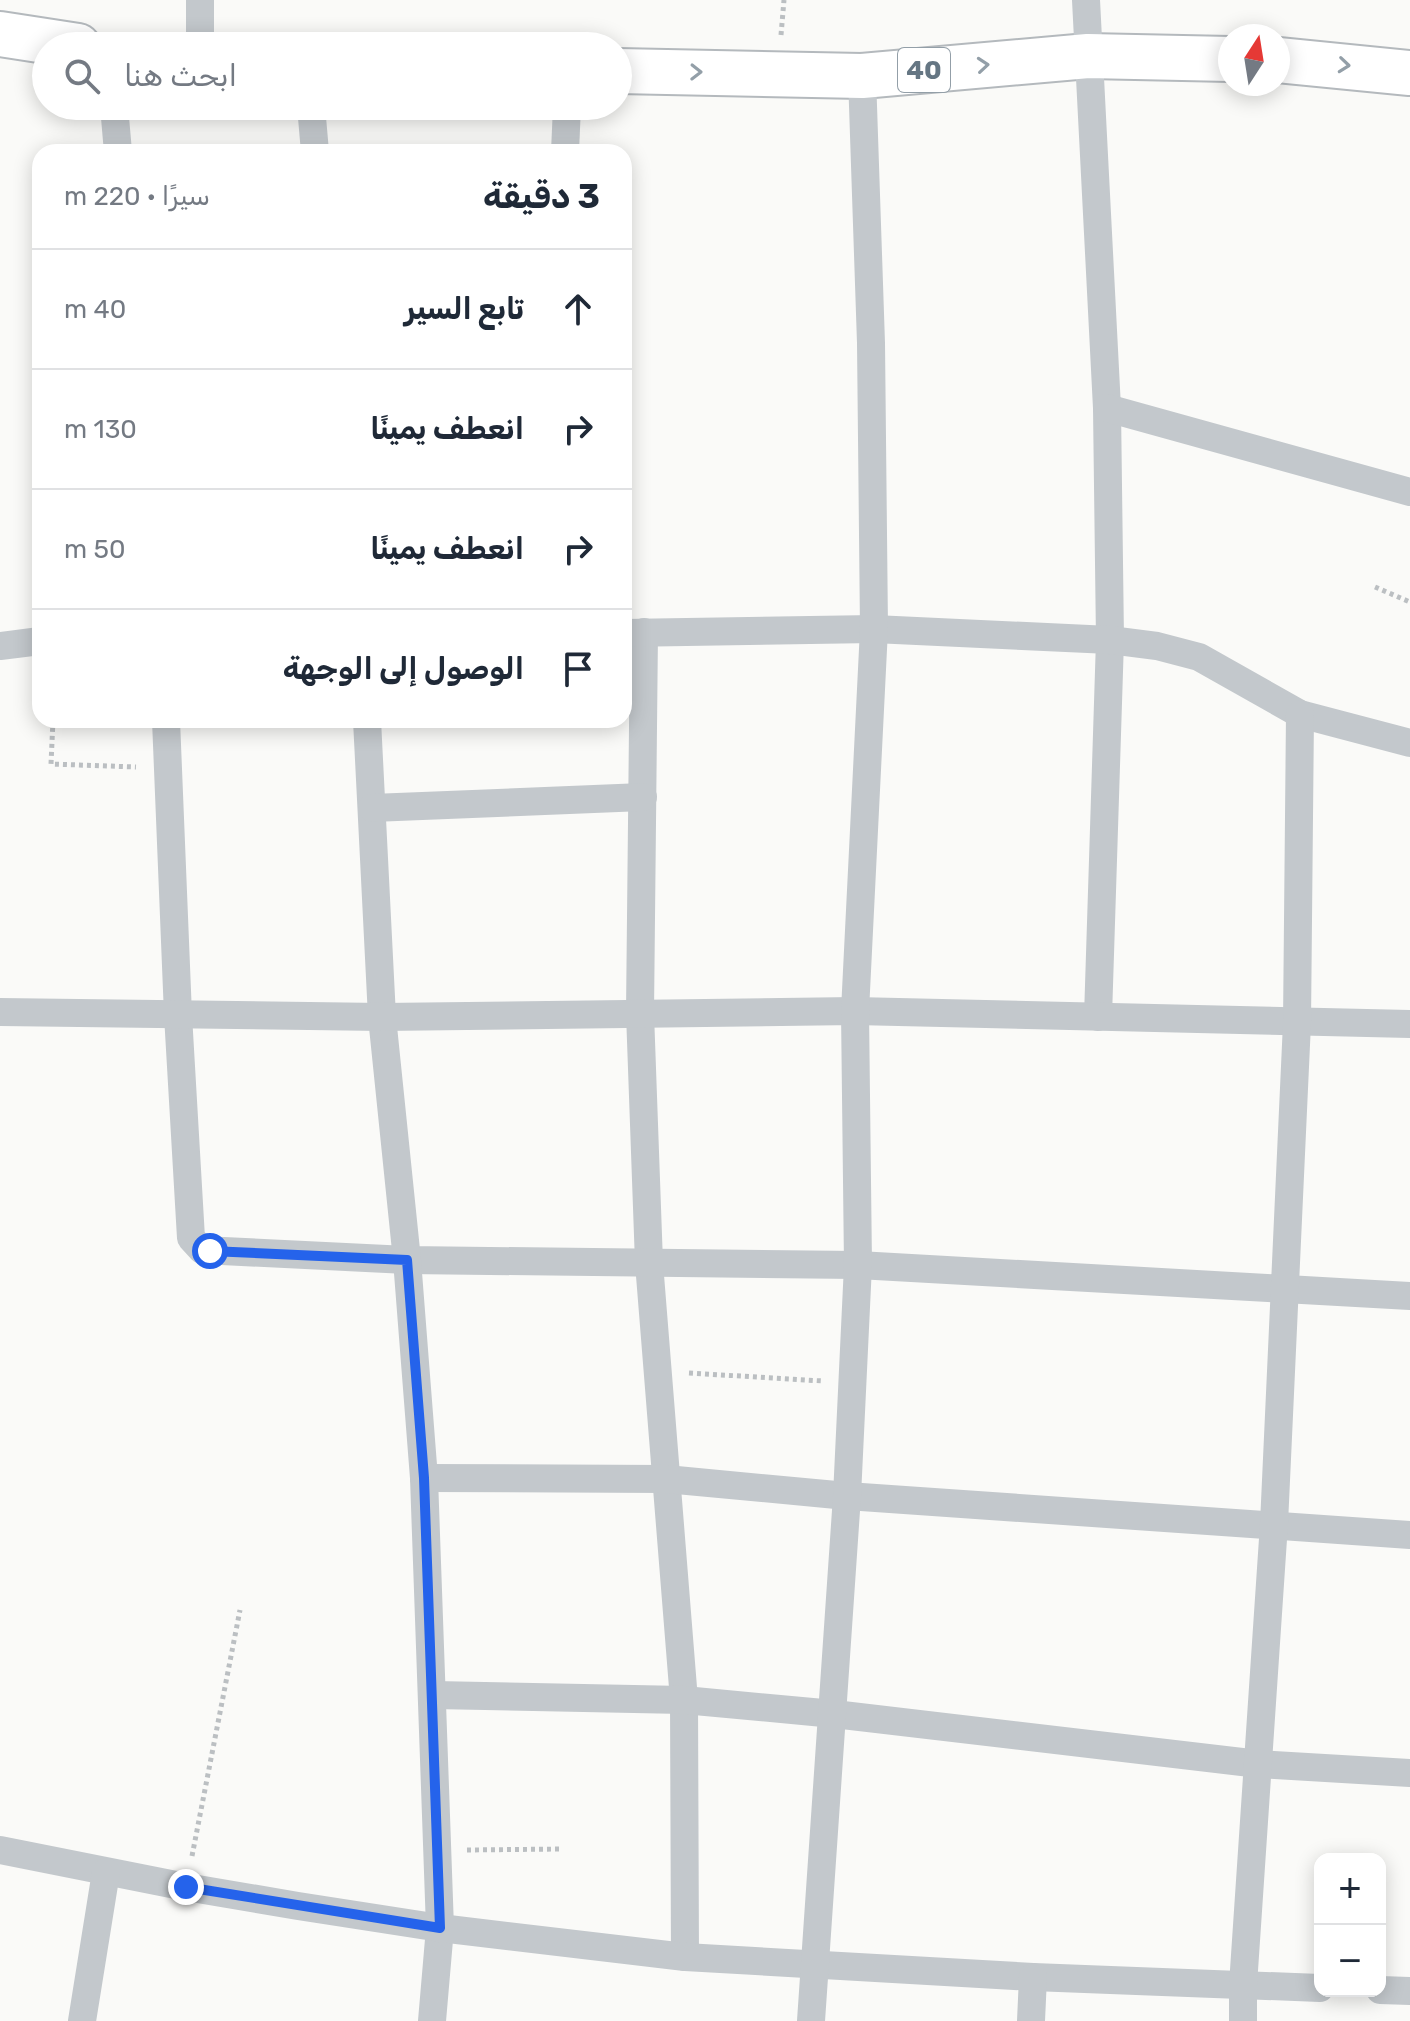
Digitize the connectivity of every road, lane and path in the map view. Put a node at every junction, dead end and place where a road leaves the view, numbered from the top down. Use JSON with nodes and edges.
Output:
{"nodes":[{"id":1,"x":200,"y":0,"type":"edge"},
{"id":2,"x":1086,"y":0,"type":"edge"},
{"id":3,"x":200,"y":32,"type":"edge"},
{"id":4,"x":0,"y":34,"type":"edge"},
{"id":5,"x":32,"y":39,"type":"edge"},
{"id":6,"x":1088,"y":56,"type":"junction"},
{"id":7,"x":1218,"y":59,"type":"edge"},
{"id":8,"x":1290,"y":61,"type":"edge"},
{"id":9,"x":632,"y":71,"type":"edge"},
{"id":10,"x":1410,"y":73,"type":"edge"},
{"id":11,"x":862,"y":76,"type":"junction"},
{"id":12,"x":115,"y":120,"type":"edge"},
{"id":13,"x":312,"y":120,"type":"edge"},
{"id":14,"x":566,"y":120,"type":"edge"},
{"id":15,"x":117,"y":144,"type":"edge"},
{"id":16,"x":314,"y":144,"type":"edge"},
{"id":17,"x":565,"y":144,"type":"edge"},
{"id":18,"x":1107,"y":408,"type":"junction"},
{"id":19,"x":1410,"y":492,"type":"edge"},
{"id":20,"x":1375,"y":587,"type":"dead end"},
{"id":21,"x":1410,"y":602,"type":"edge"},
{"id":22,"x":874,"y":629,"type":"junction"},
{"id":23,"x":634,"y":632,"type":"edge"},
{"id":24,"x":1110,"y":640,"type":"junction"},
{"id":25,"x":32,"y":642,"type":"edge"},
{"id":26,"x":0,"y":646,"type":"edge"},
{"id":27,"x":1300,"y":714,"type":"junction"},
{"id":28,"x":53,"y":728,"type":"edge"},
{"id":29,"x":166,"y":728,"type":"edge"},
{"id":30,"x":367,"y":728,"type":"edge"},
{"id":31,"x":1410,"y":743,"type":"edge"},
{"id":32,"x":169,"y":768,"type":"junction"},
{"id":33,"x":643,"y":797,"type":"junction"},
{"id":34,"x":372,"y":808,"type":"junction"},
{"id":35,"x":855,"y":1011,"type":"junction"},
{"id":36,"x":0,"y":1012,"type":"edge"},
{"id":37,"x":640,"y":1013,"type":"junction"},
{"id":38,"x":178,"y":1015,"type":"junction"},
{"id":39,"x":382,"y":1017,"type":"junction"},
{"id":40,"x":1098,"y":1017,"type":"junction"},
{"id":41,"x":1297,"y":1023,"type":"junction"},
{"id":42,"x":1410,"y":1024,"type":"edge"},
{"id":43,"x":407,"y":1260,"type":"junction"},
{"id":44,"x":649,"y":1263,"type":"junction"},
{"id":45,"x":858,"y":1265,"type":"junction"},
{"id":46,"x":1284,"y":1288,"type":"junction"},
{"id":47,"x":1410,"y":1296,"type":"edge"},
{"id":48,"x":656,"y":1371,"type":"junction"},
{"id":49,"x":852,"y":1383,"type":"junction"},
{"id":50,"x":424,"y":1478,"type":"junction"},
{"id":51,"x":666,"y":1479,"type":"junction"},
{"id":52,"x":847,"y":1496,"type":"junction"},
{"id":53,"x":1274,"y":1524,"type":"junction"},
{"id":54,"x":1410,"y":1535,"type":"edge"},
{"id":55,"x":240,"y":1610,"type":"dead end"},
{"id":56,"x":434,"y":1695,"type":"junction"},
{"id":57,"x":684,"y":1700,"type":"junction"},
{"id":58,"x":834,"y":1714,"type":"junction"},
{"id":59,"x":1259,"y":1764,"type":"junction"},
{"id":60,"x":1410,"y":1773,"type":"edge"},
{"id":61,"x":563,"y":1849,"type":"dead end"},
{"id":62,"x":0,"y":1850,"type":"edge"},
{"id":63,"x":438,"y":1850,"type":"junction"},
{"id":64,"x":106,"y":1872,"type":"junction"},
{"id":65,"x":186,"y":1887,"type":"junction"},
{"id":66,"x":440,"y":1928,"type":"junction"},
{"id":67,"x":685,"y":1957,"type":"junction"},
{"id":68,"x":816,"y":1962,"type":"junction"},
{"id":69,"x":1033,"y":1977,"type":"junction"},
{"id":70,"x":1243,"y":1985,"type":"junction"},
{"id":71,"x":1314,"y":1988,"type":"edge"},
{"id":72,"x":1386,"y":1990,"type":"edge"},
{"id":73,"x":1410,"y":1991,"type":"edge"},
{"id":74,"x":82,"y":2021,"type":"edge"},
{"id":75,"x":432,"y":2021,"type":"edge"},
{"id":76,"x":811,"y":2021,"type":"edge"},
{"id":77,"x":1031,"y":2021,"type":"edge"},
{"id":78,"x":1243,"y":2021,"type":"edge"}],
"edges":[{"from":1,"to":3,"type":"street"},
{"from":2,"to":6,"type":"street"},
{"from":4,"to":5,"type":"highway"},
{"from":6,"to":7,"type":"highway","number":"40"},
{"from":11,"to":6,"type":"highway","number":"40","one_way":true},
{"from":6,"to":18,"type":"street"},
{"from":8,"to":10,"type":"highway","one_way":true},
{"from":9,"to":11,"type":"highway","number":"40","one_way":true},
{"from":11,"to":22,"type":"street"},
{"from":12,"to":15,"type":"street"},
{"from":13,"to":16,"type":"street"},
{"from":14,"to":17,"type":"street"},
{"from":18,"to":19,"type":"street"},
{"from":18,"to":24,"type":"street"},
{"from":20,"to":21,"type":"path"},
{"from":22,"to":23,"type":"street"},
{"from":22,"to":24,"type":"street"},
{"from":22,"to":35,"type":"street"},
{"from":23,"to":33,"type":"street"},
{"from":24,"to":27,"type":"street"},
{"from":24,"to":40,"type":"street"},
{"from":25,"to":26,"type":"street"},
{"from":27,"to":31,"type":"street"},
{"from":27,"to":41,"type":"street"},
{"from":28,"to":32,"type":"path"},
{"from":29,"to":32,"type":"street"},
{"from":30,"to":34,"type":"street"},
{"from":32,"to":38,"type":"street"},
{"from":33,"to":34,"type":"street"},
{"from":33,"to":37,"type":"street"},
{"from":34,"to":39,"type":"street"},
{"from":35,"to":37,"type":"street"},
{"from":35,"to":40,"type":"street"},
{"from":35,"to":45,"type":"street"},
{"from":36,"to":38,"type":"street"},
{"from":37,"to":39,"type":"street"},
{"from":37,"to":44,"type":"street"},
{"from":38,"to":39,"type":"street"},
{"from":38,"to":43,"type":"street"},
{"from":39,"to":43,"type":"street"},
{"from":40,"to":41,"type":"street"},
{"from":41,"to":42,"type":"street"},
{"from":41,"to":46,"type":"street"},
{"from":43,"to":44,"type":"street"},
{"from":43,"to":50,"type":"street"},
{"from":44,"to":45,"type":"street"},
{"from":44,"to":48,"type":"street"},
{"from":45,"to":46,"type":"street"},
{"from":45,"to":49,"type":"street"},
{"from":46,"to":47,"type":"street"},
{"from":46,"to":53,"type":"street"},
{"from":48,"to":49,"type":"path"},
{"from":48,"to":51,"type":"street"},
{"from":49,"to":52,"type":"street"},
{"from":50,"to":51,"type":"street"},
{"from":50,"to":56,"type":"street"},
{"from":51,"to":52,"type":"street"},
{"from":51,"to":57,"type":"street"},
{"from":52,"to":53,"type":"street"},
{"from":52,"to":58,"type":"street"},
{"from":53,"to":54,"type":"street"},
{"from":53,"to":59,"type":"street"},
{"from":55,"to":65,"type":"path"},
{"from":56,"to":57,"type":"street"},
{"from":56,"to":63,"type":"street"},
{"from":57,"to":58,"type":"street"},
{"from":57,"to":67,"type":"street"},
{"from":58,"to":59,"type":"street"},
{"from":58,"to":68,"type":"street"},
{"from":59,"to":60,"type":"street"},
{"from":59,"to":70,"type":"street"},
{"from":61,"to":63,"type":"path"},
{"from":62,"to":64,"type":"street"},
{"from":63,"to":66,"type":"street"},
{"from":64,"to":65,"type":"street"},
{"from":64,"to":74,"type":"street"},
{"from":65,"to":66,"type":"street"},
{"from":66,"to":67,"type":"street"},
{"from":66,"to":75,"type":"street"},
{"from":67,"to":68,"type":"street"},
{"from":68,"to":69,"type":"street"},
{"from":68,"to":76,"type":"street"},
{"from":69,"to":70,"type":"street"},
{"from":69,"to":77,"type":"street"},
{"from":70,"to":71,"type":"street"},
{"from":70,"to":78,"type":"street"},
{"from":72,"to":73,"type":"street"}]}
